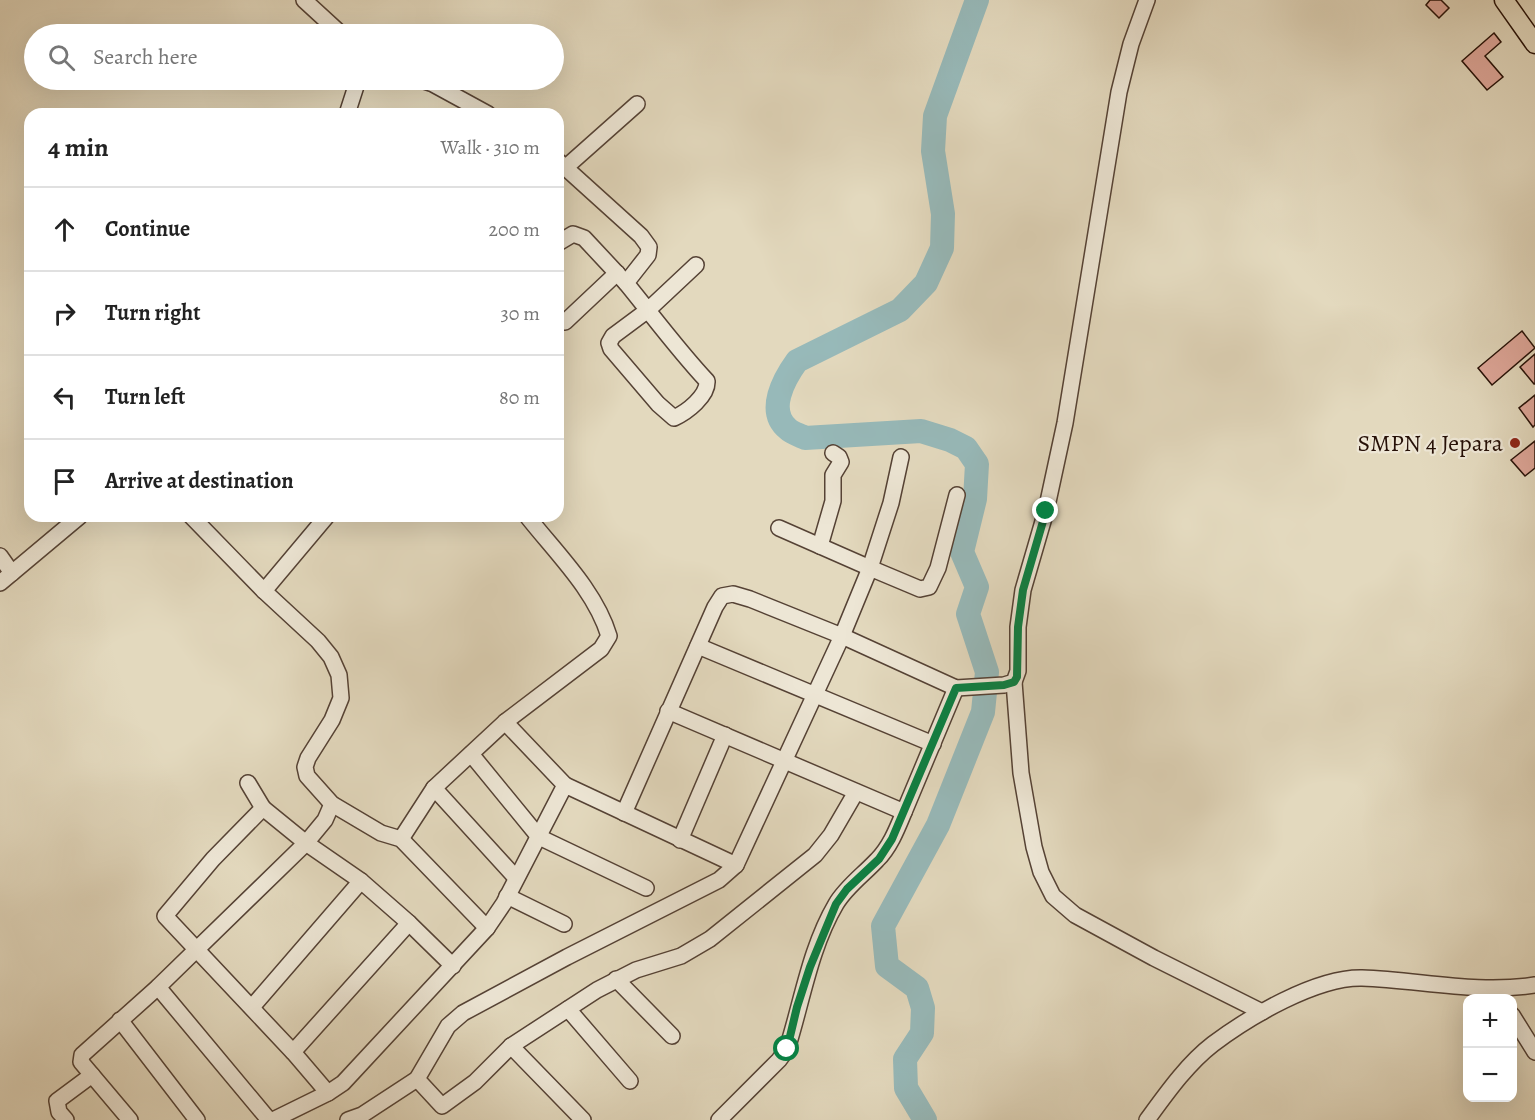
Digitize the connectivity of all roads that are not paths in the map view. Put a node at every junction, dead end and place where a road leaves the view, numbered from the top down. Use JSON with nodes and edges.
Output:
{"nodes":[{"id":1,"x":304,"y":0,"type":"edge"},
{"id":2,"x":1147,"y":0,"type":"edge"},
{"id":3,"x":1504,"y":0,"type":"edge"},
{"id":4,"x":329,"y":24,"type":"edge"},
{"id":5,"x":1535,"y":44,"type":"edge"},
{"id":6,"x":354,"y":90,"type":"edge"},
{"id":7,"x":444,"y":90,"type":"edge"},
{"id":8,"x":637,"y":104,"type":"dead end"},
{"id":9,"x":348,"y":108,"type":"edge"},
{"id":10,"x":477,"y":108,"type":"edge"},
{"id":11,"x":564,"y":162,"type":"edge"},
{"id":12,"x":564,"y":166,"type":"edge"},
{"id":13,"x":564,"y":238,"type":"edge"},
{"id":14,"x":696,"y":265,"type":"dead end"},
{"id":15,"x":622,"y":278,"type":"junction"},
{"id":16,"x":648,"y":309,"type":"junction"},
{"id":17,"x":564,"y":322,"type":"edge"},
{"id":18,"x":833,"y":453,"type":"dead end"},
{"id":19,"x":900,"y":457,"type":"dead end"},
{"id":20,"x":957,"y":495,"type":"dead end"},
{"id":21,"x":73,"y":522,"type":"edge"},
{"id":22,"x":197,"y":522,"type":"edge"},
{"id":23,"x":322,"y":522,"type":"edge"},
{"id":24,"x":532,"y":522,"type":"edge"},
{"id":25,"x":780,"y":528,"type":"dead end"},
{"id":26,"x":820,"y":546,"type":"junction"},
{"id":27,"x":0,"y":556,"type":"edge"},
{"id":28,"x":870,"y":568,"type":"junction"},
{"id":29,"x":6,"y":578,"type":"edge"},
{"id":30,"x":264,"y":591,"type":"junction"},
{"id":31,"x":842,"y":636,"type":"junction"},
{"id":32,"x":698,"y":645,"type":"junction"},
{"id":33,"x":1009,"y":683,"type":"junction"},
{"id":34,"x":956,"y":688,"type":"junction"},
{"id":35,"x":814,"y":695,"type":"junction"},
{"id":36,"x":668,"y":711,"type":"junction"},
{"id":37,"x":505,"y":722,"type":"junction"},
{"id":38,"x":725,"y":735,"type":"junction"},
{"id":39,"x":933,"y":744,"type":"junction"},
{"id":40,"x":471,"y":754,"type":"junction"},
{"id":41,"x":783,"y":761,"type":"junction"},
{"id":42,"x":248,"y":783,"type":"dead end"},
{"id":43,"x":565,"y":785,"type":"junction"},
{"id":44,"x":434,"y":788,"type":"junction"},
{"id":45,"x":856,"y":792,"type":"junction"},
{"id":46,"x":332,"y":804,"type":"junction"},
{"id":47,"x":263,"y":808,"type":"junction"},
{"id":48,"x":904,"y":812,"type":"junction"},
{"id":49,"x":624,"y":813,"type":"junction"},
{"id":50,"x":539,"y":837,"type":"junction"},
{"id":51,"x":400,"y":839,"type":"junction"},
{"id":52,"x":680,"y":840,"type":"junction"},
{"id":53,"x":306,"y":843,"type":"junction"},
{"id":54,"x":736,"y":865,"type":"junction"},
{"id":55,"x":516,"y":878,"type":"junction"},
{"id":56,"x":361,"y":881,"type":"junction"},
{"id":57,"x":646,"y":888,"type":"dead end"},
{"id":58,"x":507,"y":896,"type":"junction"},
{"id":59,"x":409,"y":923,"type":"junction"},
{"id":60,"x":564,"y":924,"type":"dead end"},
{"id":61,"x":487,"y":928,"type":"junction"},
{"id":62,"x":197,"y":950,"type":"junction"},
{"id":63,"x":453,"y":966,"type":"junction"},
{"id":64,"x":616,"y":979,"type":"junction"},
{"id":65,"x":1535,"y":985,"type":"edge"},
{"id":66,"x":159,"y":987,"type":"junction"},
{"id":67,"x":1499,"y":993,"type":"edge"},
{"id":68,"x":252,"y":1007,"type":"junction"},
{"id":69,"x":568,"y":1009,"type":"junction"},
{"id":70,"x":1262,"y":1012,"type":"junction"},
{"id":71,"x":120,"y":1020,"type":"junction"},
{"id":72,"x":1517,"y":1023,"type":"edge"},
{"id":73,"x":672,"y":1036,"type":"dead end"},
{"id":74,"x":511,"y":1046,"type":"junction"},
{"id":75,"x":293,"y":1052,"type":"junction"},
{"id":76,"x":1535,"y":1052,"type":"edge"},
{"id":77,"x":92,"y":1076,"type":"junction"},
{"id":78,"x":417,"y":1079,"type":"junction"},
{"id":79,"x":630,"y":1082,"type":"dead end"},
{"id":80,"x":328,"y":1093,"type":"junction"},
{"id":81,"x":446,"y":1113,"type":"edge"},
{"id":82,"x":66,"y":1120,"type":"edge"},
{"id":83,"x":130,"y":1120,"type":"edge"},
{"id":84,"x":197,"y":1120,"type":"edge"},
{"id":85,"x":271,"y":1120,"type":"edge"},
{"id":86,"x":348,"y":1120,"type":"edge"},
{"id":87,"x":583,"y":1120,"type":"edge"},
{"id":88,"x":719,"y":1120,"type":"edge"},
{"id":89,"x":1147,"y":1120,"type":"edge"}],
"edges":[{"from":1,"to":4,"type":"street"},
{"from":2,"to":33,"type":"street"},
{"from":3,"to":5,"type":"main road"},
{"from":6,"to":9,"type":"street"},
{"from":7,"to":10,"type":"street"},
{"from":8,"to":11,"type":"street"},
{"from":12,"to":15,"type":"street"},
{"from":13,"to":15,"type":"street"},
{"from":14,"to":16,"type":"street"},
{"from":15,"to":16,"type":"street"},
{"from":15,"to":17,"type":"street"},
{"from":16,"to":16,"type":"street"},
{"from":18,"to":26,"type":"street"},
{"from":19,"to":28,"type":"street"},
{"from":20,"to":28,"type":"street"},
{"from":21,"to":29,"type":"street"},
{"from":22,"to":30,"type":"street"},
{"from":23,"to":30,"type":"street"},
{"from":24,"to":37,"type":"street"},
{"from":25,"to":26,"type":"street"},
{"from":26,"to":28,"type":"street"},
{"from":27,"to":29,"type":"street"},
{"from":28,"to":31,"type":"street"},
{"from":30,"to":46,"type":"street"},
{"from":31,"to":32,"type":"street"},
{"from":31,"to":34,"type":"street"},
{"from":31,"to":35,"type":"street"},
{"from":32,"to":35,"type":"street"},
{"from":32,"to":36,"type":"street"},
{"from":33,"to":34,"type":"street"},
{"from":33,"to":70,"type":"street"},
{"from":34,"to":39,"type":"street"},
{"from":35,"to":39,"type":"street"},
{"from":35,"to":41,"type":"street"},
{"from":36,"to":38,"type":"street"},
{"from":36,"to":49,"type":"street"},
{"from":37,"to":40,"type":"street"},
{"from":37,"to":43,"type":"street"},
{"from":38,"to":41,"type":"street"},
{"from":38,"to":52,"type":"street"},
{"from":39,"to":48,"type":"street"},
{"from":40,"to":44,"type":"street"},
{"from":40,"to":50,"type":"street"},
{"from":41,"to":45,"type":"street"},
{"from":41,"to":54,"type":"street"},
{"from":42,"to":47,"type":"street"},
{"from":43,"to":49,"type":"street"},
{"from":43,"to":50,"type":"street"},
{"from":44,"to":51,"type":"street"},
{"from":44,"to":55,"type":"street"},
{"from":45,"to":48,"type":"street"},
{"from":45,"to":64,"type":"street"},
{"from":46,"to":51,"type":"street"},
{"from":46,"to":53,"type":"street"},
{"from":47,"to":53,"type":"street"},
{"from":47,"to":62,"type":"street"},
{"from":48,"to":88,"type":"street"},
{"from":49,"to":52,"type":"street"},
{"from":50,"to":55,"type":"street"},
{"from":50,"to":57,"type":"street"},
{"from":51,"to":61,"type":"street"},
{"from":52,"to":54,"type":"street"},
{"from":53,"to":56,"type":"street"},
{"from":53,"to":62,"type":"street"},
{"from":54,"to":78,"type":"street"},
{"from":55,"to":58,"type":"street"},
{"from":56,"to":59,"type":"street"},
{"from":56,"to":68,"type":"street"},
{"from":58,"to":60,"type":"street"},
{"from":58,"to":61,"type":"street"},
{"from":59,"to":63,"type":"street"},
{"from":59,"to":75,"type":"street"},
{"from":61,"to":63,"type":"street"},
{"from":62,"to":66,"type":"street"},
{"from":62,"to":68,"type":"street"},
{"from":63,"to":80,"type":"street"},
{"from":64,"to":69,"type":"street"},
{"from":64,"to":73,"type":"street"},
{"from":65,"to":67,"type":"street"},
{"from":66,"to":71,"type":"street"},
{"from":66,"to":85,"type":"street"},
{"from":67,"to":70,"type":"street"},
{"from":68,"to":75,"type":"street"},
{"from":69,"to":74,"type":"street"},
{"from":69,"to":79,"type":"street"},
{"from":70,"to":89,"type":"street"},
{"from":71,"to":77,"type":"street"},
{"from":71,"to":84,"type":"street"},
{"from":72,"to":76,"type":"street"},
{"from":74,"to":81,"type":"street"},
{"from":74,"to":87,"type":"street"},
{"from":75,"to":80,"type":"street"},
{"from":77,"to":82,"type":"street"},
{"from":77,"to":83,"type":"street"},
{"from":78,"to":81,"type":"street"},
{"from":78,"to":86,"type":"street"},
{"from":80,"to":85,"type":"street"}]}
